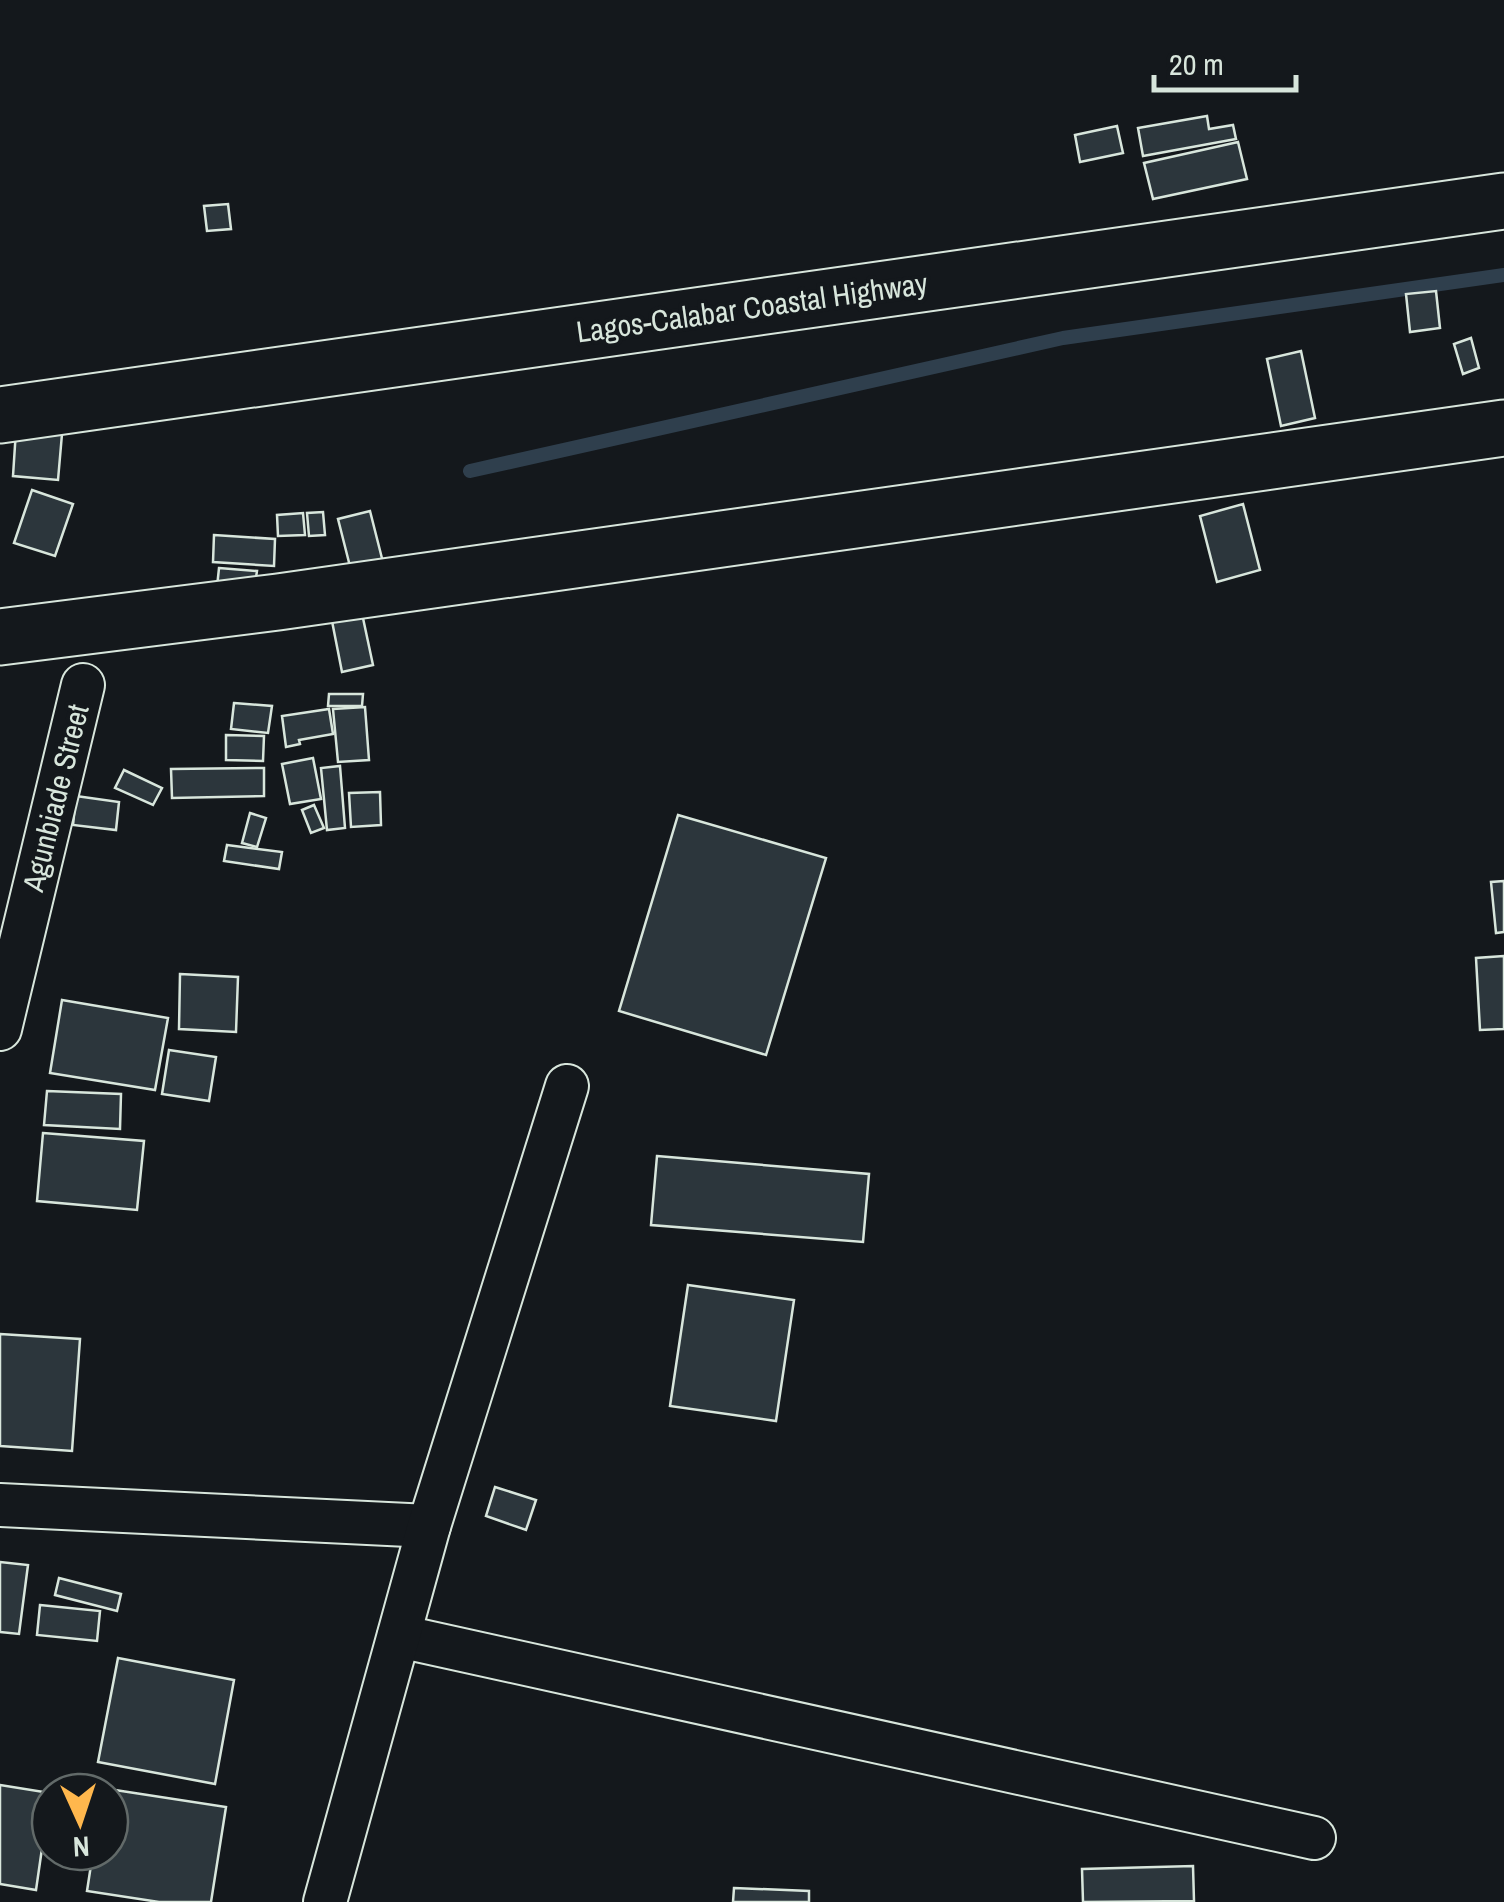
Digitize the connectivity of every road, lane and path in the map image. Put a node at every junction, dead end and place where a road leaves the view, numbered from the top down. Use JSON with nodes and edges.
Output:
{"nodes":[{"id":1,"x":1504,"y":201,"type":"edge"},
{"id":2,"x":0,"y":415,"type":"edge"},
{"id":3,"x":1504,"y":428,"type":"edge"},
{"id":4,"x":0,"y":637,"type":"edge"},
{"id":5,"x":83,"y":684,"type":"dead end"},
{"id":6,"x":0,"y":1029,"type":"edge"},
{"id":7,"x":568,"y":1086,"type":"dead end"},
{"id":8,"x":0,"y":1505,"type":"edge"},
{"id":9,"x":429,"y":1526,"type":"junction"},
{"id":10,"x":398,"y":1636,"type":"junction"},
{"id":11,"x":1314,"y":1838,"type":"dead end"},
{"id":12,"x":325,"y":1902,"type":"edge"}],
"edges":[{"from":1,"to":2,"type":"highway","name":"Lagos-Calabar Coastal Highway"},
{"from":3,"to":4,"type":"highway"},
{"from":5,"to":6,"type":"street","name":"Agunbiade Street"},
{"from":7,"to":9,"type":"street"},
{"from":8,"to":9,"type":"street"},
{"from":9,"to":10,"type":"street"},
{"from":10,"to":11,"type":"street"},
{"from":10,"to":12,"type":"street"}]}
